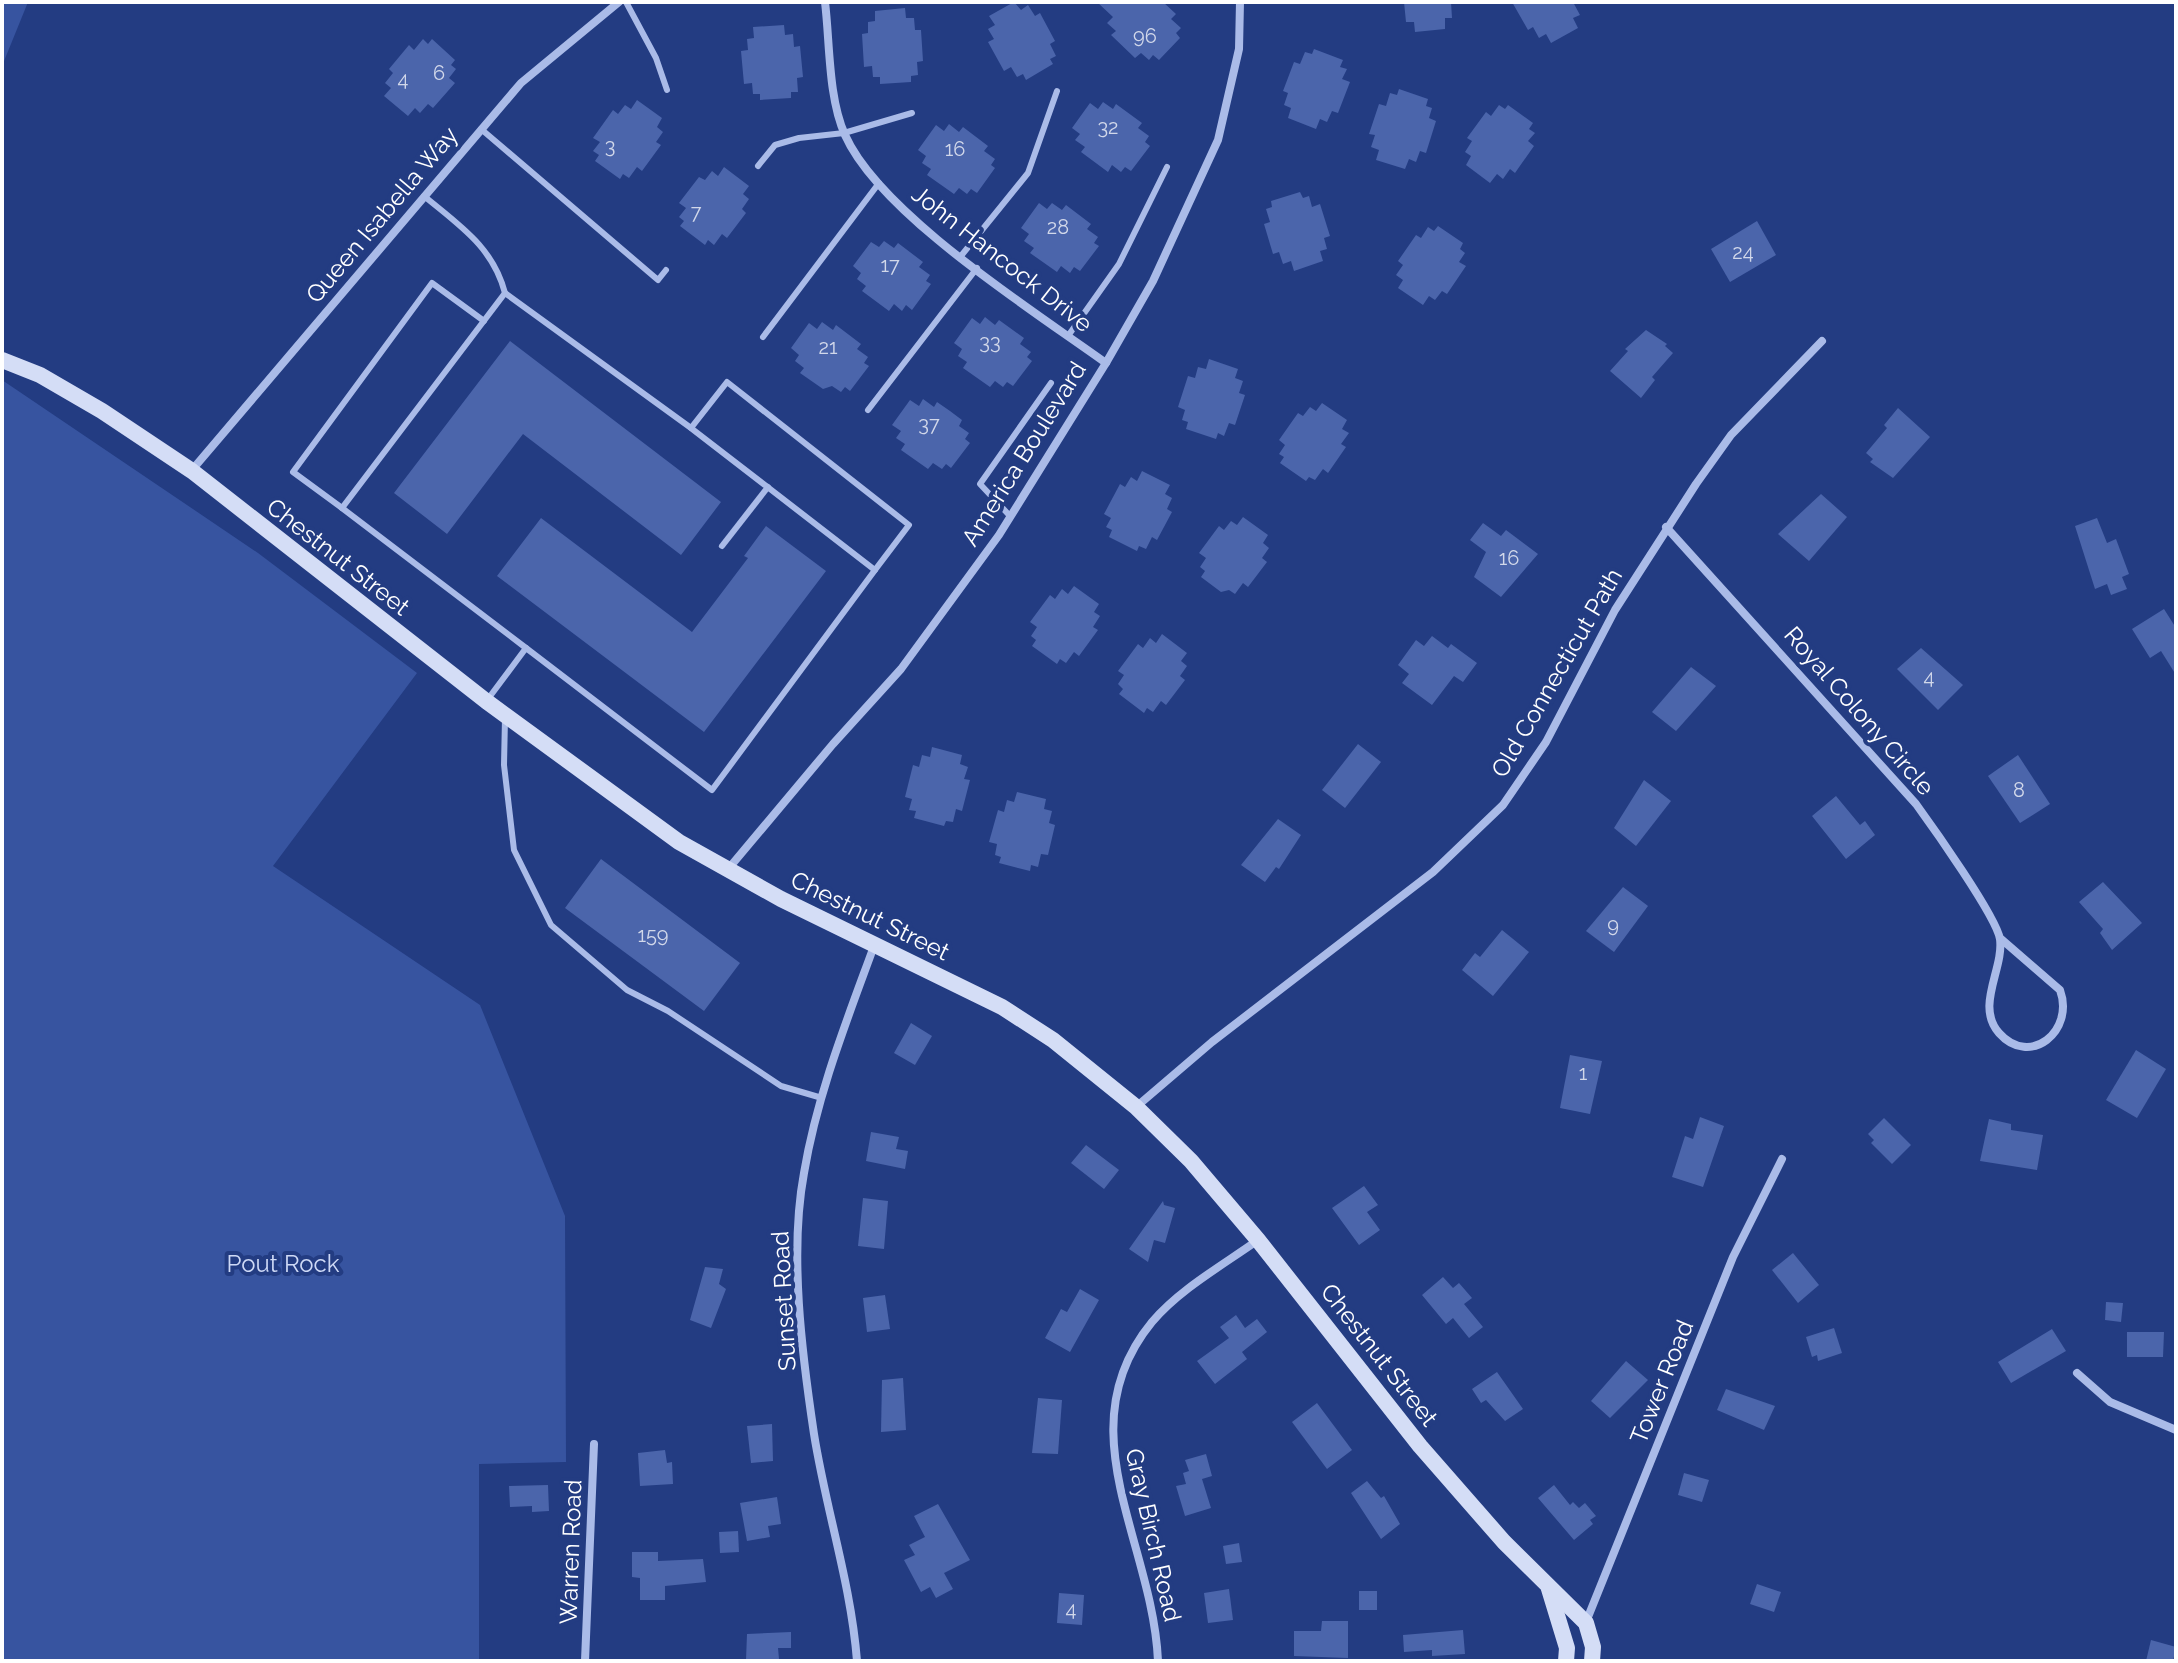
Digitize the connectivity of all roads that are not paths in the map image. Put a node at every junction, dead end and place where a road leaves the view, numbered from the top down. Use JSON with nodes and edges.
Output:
{"nodes":[{"id":1,"x":619,"y":2,"type":"edge"},
{"id":2,"x":626,"y":2,"type":"edge"},
{"id":3,"x":825,"y":2,"type":"edge"},
{"id":4,"x":1240,"y":2,"type":"edge"},
{"id":5,"x":667,"y":90,"type":"dead end"},
{"id":6,"x":1057,"y":91,"type":"dead end"},
{"id":7,"x":912,"y":113,"type":"dead end"},
{"id":8,"x":481,"y":129,"type":"junction"},
{"id":9,"x":844,"y":133,"type":"junction"},
{"id":10,"x":758,"y":166,"type":"dead end"},
{"id":11,"x":1167,"y":167,"type":"dead end"},
{"id":12,"x":879,"y":183,"type":"junction"},
{"id":13,"x":424,"y":196,"type":"junction"},
{"id":14,"x":961,"y":256,"type":"junction"},
{"id":15,"x":977,"y":268,"type":"junction"},
{"id":16,"x":666,"y":270,"type":"dead end"},
{"id":17,"x":505,"y":293,"type":"junction"},
{"id":18,"x":484,"y":321,"type":"junction"},
{"id":19,"x":1068,"y":336,"type":"junction"},
{"id":20,"x":763,"y":337,"type":"dead end"},
{"id":21,"x":1822,"y":341,"type":"dead end"},
{"id":22,"x":2,"y":360,"type":"edge"},
{"id":23,"x":1106,"y":363,"type":"junction"},
{"id":24,"x":1051,"y":383,"type":"dead end"},
{"id":25,"x":868,"y":410,"type":"dead end"},
{"id":26,"x":691,"y":428,"type":"junction"},
{"id":27,"x":192,"y":471,"type":"junction"},
{"id":28,"x":768,"y":487,"type":"junction"},
{"id":29,"x":342,"y":508,"type":"junction"},
{"id":30,"x":1010,"y":516,"type":"junction"},
{"id":31,"x":1666,"y":527,"type":"junction"},
{"id":32,"x":722,"y":546,"type":"dead end"},
{"id":33,"x":875,"y":570,"type":"junction"},
{"id":34,"x":526,"y":648,"type":"junction"},
{"id":35,"x":486,"y":701,"type":"junction"},
{"id":36,"x":505,"y":715,"type":"junction"},
{"id":37,"x":729,"y":868,"type":"junction"},
{"id":38,"x":2000,"y":938,"type":"junction"},
{"id":39,"x":874,"y":946,"type":"junction"},
{"id":40,"x":822,"y":1098,"type":"junction"},
{"id":41,"x":1136,"y":1107,"type":"junction"},
{"id":42,"x":1782,"y":1159,"type":"dead end"},
{"id":43,"x":1258,"y":1240,"type":"junction"},
{"id":44,"x":2077,"y":1373,"type":"dead end"},
{"id":45,"x":2176,"y":1430,"type":"edge"},
{"id":46,"x":594,"y":1444,"type":"dead end"},
{"id":47,"x":1549,"y":1587,"type":"junction"},
{"id":48,"x":1586,"y":1623,"type":"junction"},
{"id":49,"x":1592,"y":1654,"type":"edge"},
{"id":50,"x":585,"y":1661,"type":"edge"},
{"id":51,"x":857,"y":1661,"type":"edge"},
{"id":52,"x":1158,"y":1661,"type":"edge"},
{"id":53,"x":1566,"y":1661,"type":"edge"},
{"id":54,"x":1605,"y":1661,"type":"edge"}],
"edges":[{"from":1,"to":8,"type":"street","name":"Queen Isabella Way"},
{"from":2,"to":5,"type":"lane"},
{"from":3,"to":9,"type":"street","name":"John Hancock Drive"},
{"from":4,"to":23,"type":"street","name":"America Boulevard"},
{"from":6,"to":14,"type":"lane"},
{"from":7,"to":9,"type":"lane"},
{"from":8,"to":13,"type":"street","name":"Queen Isabella Way"},
{"from":8,"to":16,"type":"lane"},
{"from":9,"to":10,"type":"lane"},
{"from":9,"to":12,"type":"street","name":"John Hancock Drive"},
{"from":11,"to":19,"type":"lane"},
{"from":12,"to":14,"type":"street","name":"John Hancock Drive"},
{"from":12,"to":20,"type":"lane"},
{"from":13,"to":17,"type":"lane"},
{"from":13,"to":27,"type":"street","name":"Queen Isabella Way"},
{"from":14,"to":15,"type":"street","name":"John Hancock Drive"},
{"from":15,"to":19,"type":"street","name":"John Hancock Drive"},
{"from":15,"to":25,"type":"lane"},
{"from":17,"to":18,"type":"lane"},
{"from":17,"to":26,"type":"lane"},
{"from":18,"to":29,"type":"lane"},
{"from":18,"to":29,"type":"lane"},
{"from":19,"to":23,"type":"street","name":"John Hancock Drive"},
{"from":21,"to":31,"type":"street","name":"Old Connecticut Path"},
{"from":22,"to":27,"type":"main road","name":"Chestnut Street"},
{"from":23,"to":30,"type":"street","name":"America Boulevard"},
{"from":24,"to":30,"type":"lane"},
{"from":26,"to":28,"type":"lane"},
{"from":26,"to":33,"type":"lane"},
{"from":27,"to":35,"type":"main road","name":"Chestnut Street"},
{"from":28,"to":32,"type":"lane"},
{"from":28,"to":33,"type":"lane"},
{"from":29,"to":34,"type":"lane"},
{"from":30,"to":37,"type":"street","name":"America Boulevard"},
{"from":31,"to":38,"type":"street","name":"Royal Colony Circle"},
{"from":31,"to":41,"type":"street","name":"Old Connecticut Path"},
{"from":33,"to":34,"type":"lane"},
{"from":34,"to":35,"type":"lane"},
{"from":35,"to":36,"type":"main road","name":"Chestnut Street"},
{"from":36,"to":37,"type":"main road","name":"Chestnut Street"},
{"from":36,"to":40,"type":"lane"},
{"from":37,"to":39,"type":"main road","name":"Chestnut Street"},
{"from":38,"to":38,"type":"street","name":"Royal Colony Circle"},
{"from":39,"to":40,"type":"street","name":"Sunset Road"},
{"from":39,"to":41,"type":"main road","name":"Chestnut Street"},
{"from":40,"to":51,"type":"street","name":"Sunset Road"},
{"from":41,"to":43,"type":"main road","name":"Chestnut Street"},
{"from":42,"to":48,"type":"street","name":"Tower Road"},
{"from":43,"to":47,"type":"main road","name":"Chestnut Street"},
{"from":43,"to":52,"type":"street","name":"Gray Birch Road"},
{"from":44,"to":45,"type":"street"},
{"from":46,"to":50,"type":"street","name":"Warren Road"},
{"from":47,"to":48,"type":"main road"},
{"from":47,"to":53,"type":"main road","name":"Chestnut Street"},
{"from":48,"to":49,"type":"main road"},
{"from":49,"to":54,"type":"main road"}]}
